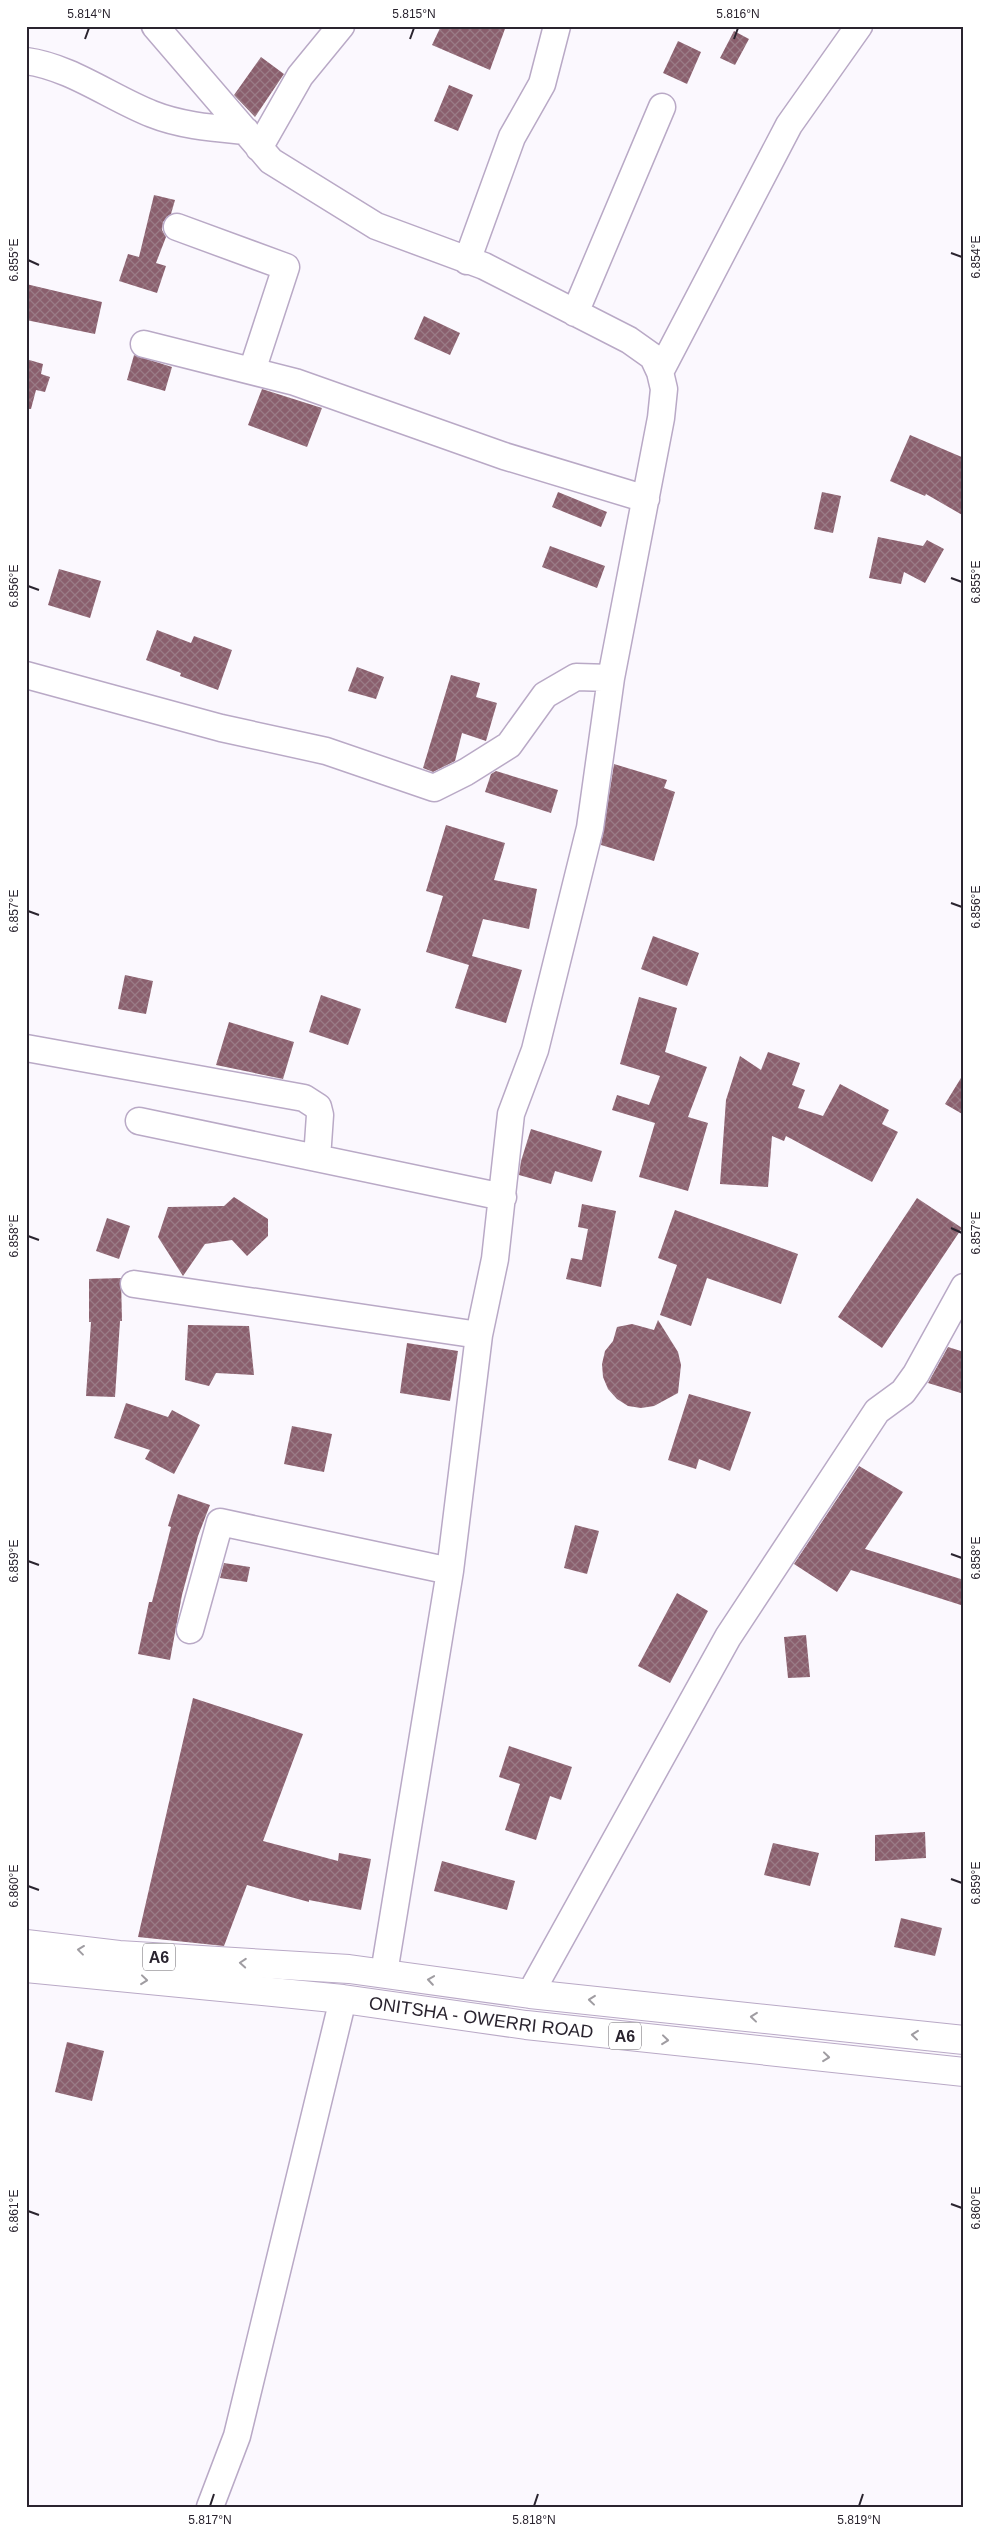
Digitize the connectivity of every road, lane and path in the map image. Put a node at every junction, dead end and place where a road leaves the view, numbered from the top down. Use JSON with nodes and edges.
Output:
{"nodes":[{"id":1,"x":155,"y":26,"type":"edge"},
{"id":2,"x":341,"y":26,"type":"edge"},
{"id":3,"x":557,"y":26,"type":"edge"},
{"id":4,"x":859,"y":26,"type":"edge"},
{"id":5,"x":26,"y":61,"type":"edge"},
{"id":6,"x":662,"y":107,"type":"dead end"},
{"id":7,"x":252,"y":140,"type":"junction"},
{"id":8,"x":177,"y":227,"type":"dead end"},
{"id":9,"x":467,"y":261,"type":"junction"},
{"id":10,"x":575,"y":313,"type":"junction"},
{"id":11,"x":144,"y":344,"type":"dead end"},
{"id":12,"x":252,"y":371,"type":"junction"},
{"id":13,"x":660,"y":372,"type":"junction"},
{"id":14,"x":646,"y":499,"type":"junction"},
{"id":15,"x":26,"y":675,"type":"edge"},
{"id":16,"x":612,"y":678,"type":"junction"},
{"id":17,"x":26,"y":1048,"type":"edge"},
{"id":18,"x":139,"y":1121,"type":"dead end"},
{"id":19,"x":317,"y":1158,"type":"junction"},
{"id":20,"x":503,"y":1196,"type":"junction"},
{"id":21,"x":134,"y":1284,"type":"dead end"},
{"id":22,"x":964,"y":1287,"type":"edge"},
{"id":23,"x":479,"y":1335,"type":"junction"},
{"id":24,"x":450,"y":1571,"type":"junction"},
{"id":25,"x":190,"y":1630,"type":"dead end"},
{"id":26,"x":26,"y":1944,"type":"edge"},
{"id":27,"x":26,"y":1968,"type":"edge"},
{"id":28,"x":384,"y":1973,"type":"junction"},
{"id":29,"x":530,"y":1994,"type":"junction"},
{"id":30,"x":343,"y":1999,"type":"junction"},
{"id":31,"x":964,"y":2040,"type":"edge"},
{"id":32,"x":964,"y":2072,"type":"edge"},
{"id":33,"x":210,"y":2507,"type":"edge"}],
"edges":[{"from":1,"to":7,"type":"street"},
{"from":2,"to":7,"type":"street"},
{"from":3,"to":9,"type":"street"},
{"from":4,"to":13,"type":"street"},
{"from":5,"to":7,"type":"street"},
{"from":6,"to":10,"type":"street"},
{"from":7,"to":9,"type":"street"},
{"from":8,"to":12,"type":"street"},
{"from":9,"to":10,"type":"street"},
{"from":10,"to":13,"type":"street"},
{"from":11,"to":12,"type":"street"},
{"from":12,"to":14,"type":"street"},
{"from":13,"to":14,"type":"street"},
{"from":14,"to":16,"type":"street"},
{"from":15,"to":16,"type":"street"},
{"from":16,"to":20,"type":"street"},
{"from":17,"to":19,"type":"street"},
{"from":18,"to":19,"type":"street"},
{"from":19,"to":20,"type":"street"},
{"from":20,"to":23,"type":"street"},
{"from":21,"to":23,"type":"street"},
{"from":22,"to":29,"type":"street"},
{"from":23,"to":24,"type":"street"},
{"from":24,"to":25,"type":"street"},
{"from":24,"to":28,"type":"street"},
{"from":28,"to":26,"type":"highway","name":"ONITSHA - OWERRI ROAD","number":"A6","one_way":true},
{"from":27,"to":30,"type":"highway","name":"ONITSHA - OWERRI ROAD","number":"A6","one_way":true},
{"from":29,"to":28,"type":"highway","name":"ONITSHA - OWERRI ROAD","number":"A6","one_way":true},
{"from":31,"to":29,"type":"highway","name":"ONITSHA - OWERRI ROAD","number":"A6","one_way":true},
{"from":30,"to":32,"type":"highway","name":"ONITSHA - OWERRI ROAD","number":"A6","one_way":true},
{"from":30,"to":33,"type":"street"}]}
